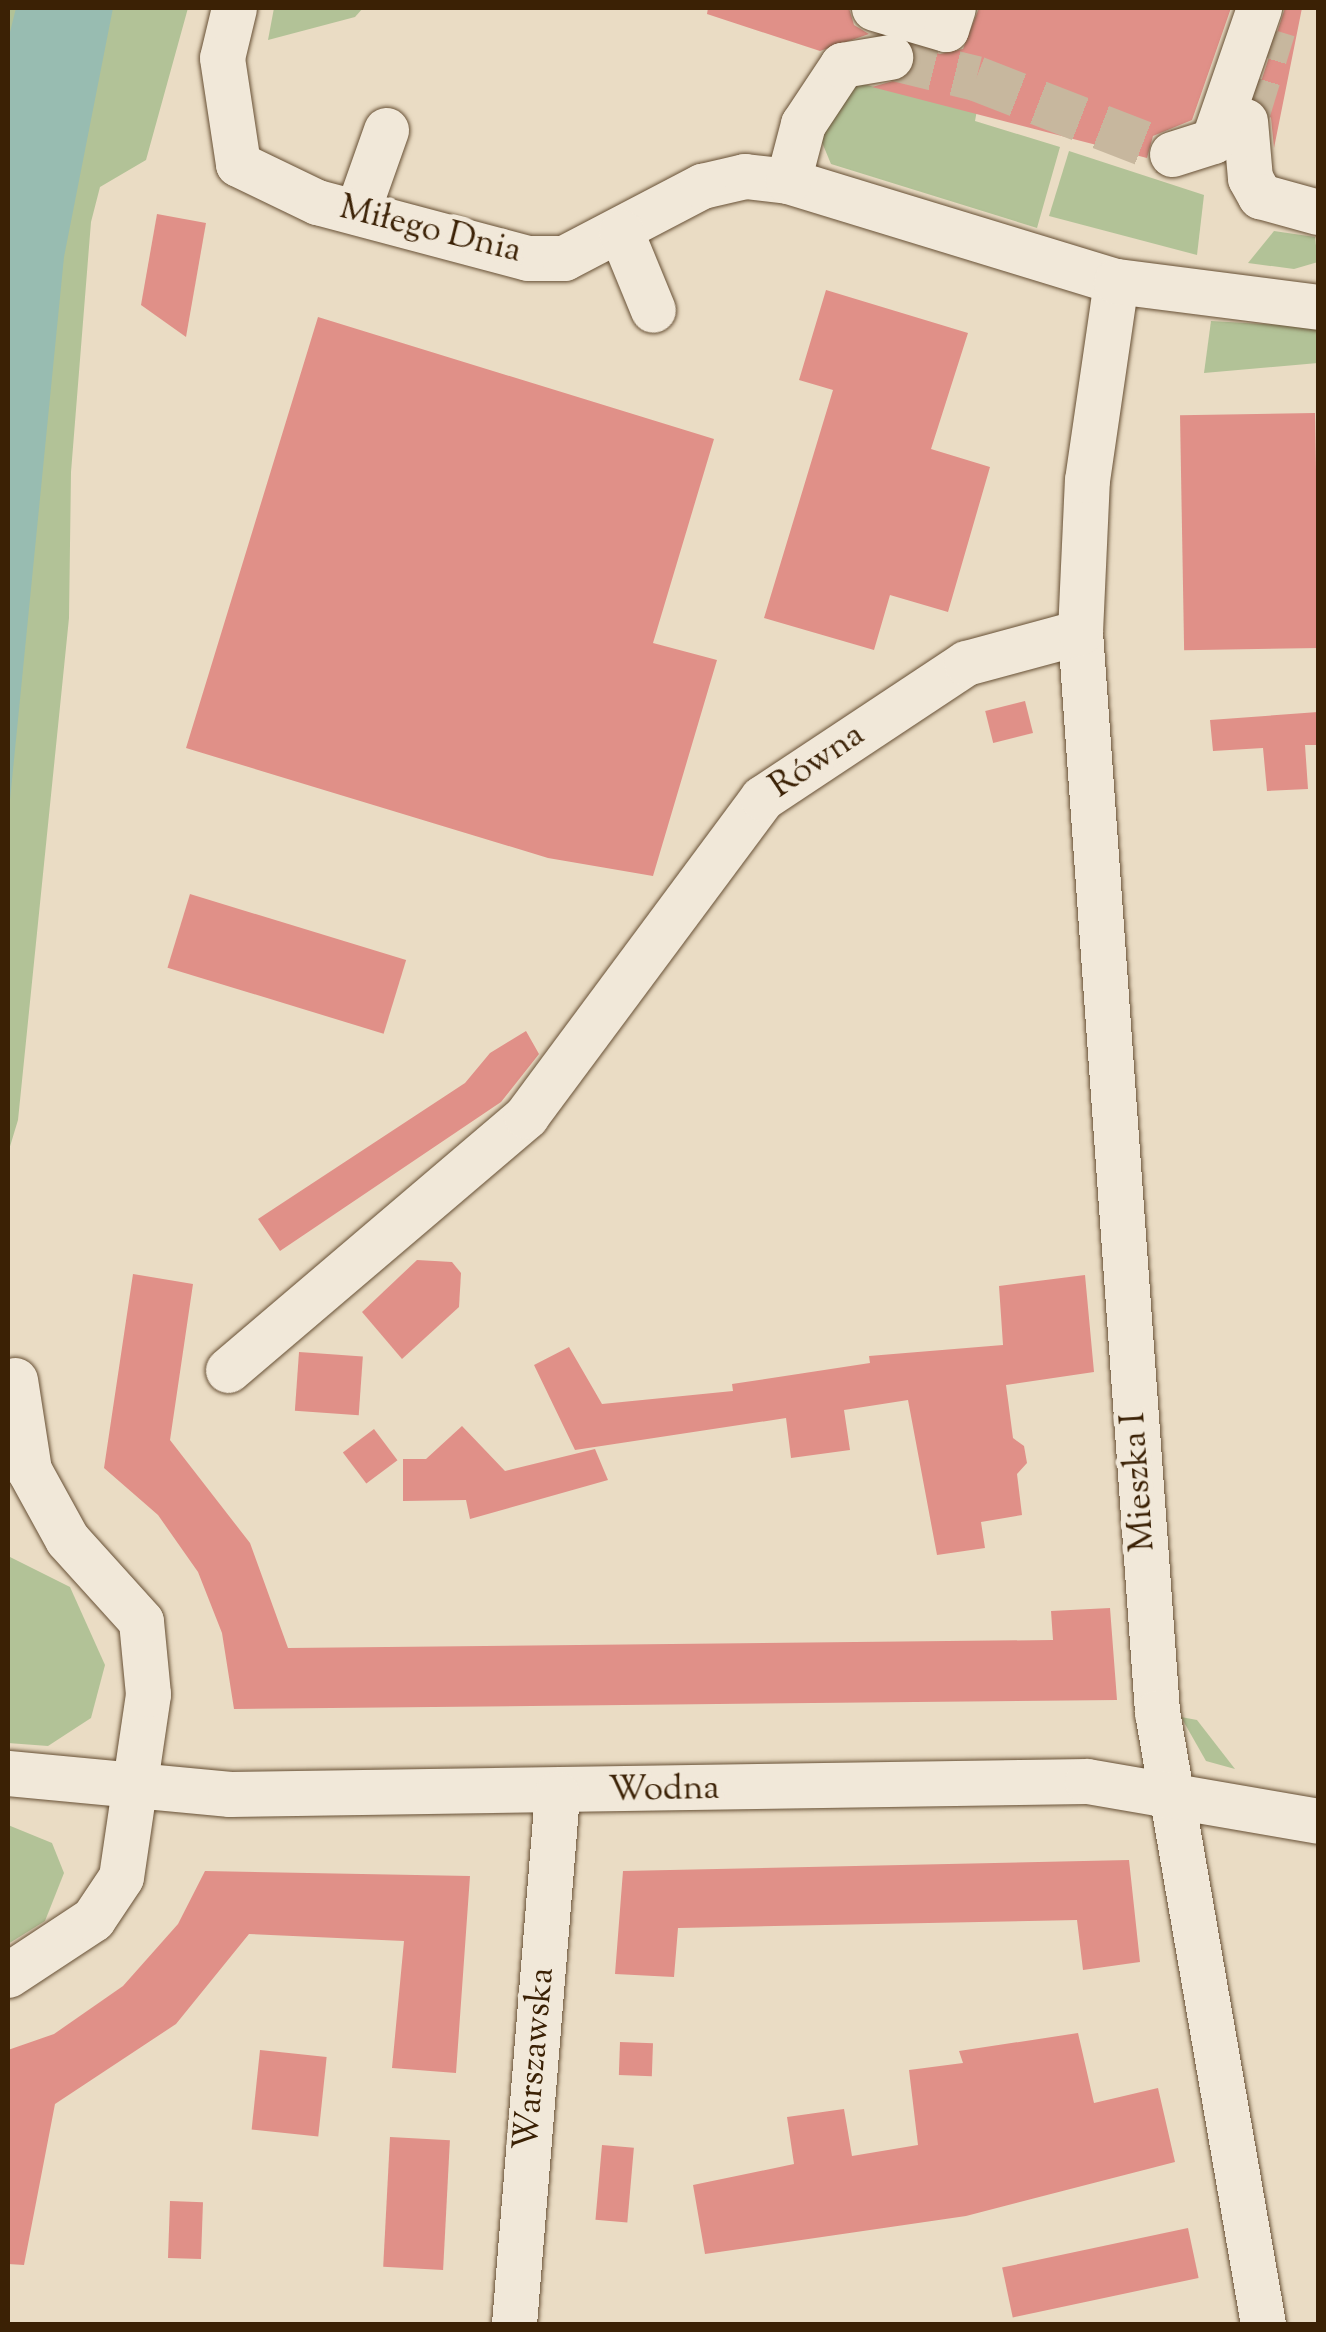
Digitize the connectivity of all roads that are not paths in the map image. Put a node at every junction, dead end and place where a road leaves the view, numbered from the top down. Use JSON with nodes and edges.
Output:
{"nodes":[{"id":1,"x":234,"y":8,"type":"edge"},
{"id":2,"x":874,"y":8,"type":"edge"},
{"id":3,"x":953,"y":8,"type":"edge"},
{"id":4,"x":1259,"y":8,"type":"edge"},
{"id":5,"x":890,"y":57,"type":"tunnel mouth"},
{"id":6,"x":1245,"y":122,"type":"tunnel mouth"},
{"id":7,"x":386,"y":130,"type":"dead end"},
{"id":8,"x":1172,"y":154,"type":"dead end"},
{"id":9,"x":788,"y":181,"type":"junction"},
{"id":10,"x":358,"y":212,"type":"junction"},
{"id":11,"x":1318,"y":212,"type":"edge"},
{"id":12,"x":621,"y":232,"type":"junction"},
{"id":13,"x":1116,"y":282,"type":"junction"},
{"id":14,"x":1318,"y":307,"type":"edge"},
{"id":15,"x":653,"y":310,"type":"dead end"},
{"id":16,"x":1080,"y":632,"type":"junction"},
{"id":17,"x":228,"y":1370,"type":"dead end"},
{"id":18,"x":16,"y":1380,"type":"dead end"},
{"id":19,"x":8,"y":1774,"type":"edge"},
{"id":20,"x":136,"y":1790,"type":"junction"},
{"id":21,"x":1169,"y":1790,"type":"junction"},
{"id":22,"x":557,"y":1794,"type":"junction"},
{"id":23,"x":1318,"y":1821,"type":"edge"},
{"id":24,"x":8,"y":1975,"type":"edge"},
{"id":25,"x":514,"y":2324,"type":"edge"},
{"id":26,"x":1262,"y":2324,"type":"edge"}],
"edges":[{"from":1,"to":10,"type":"street","name":"Miłego Dnia"},
{"from":2,"to":3,"type":"street"},
{"from":4,"to":8,"type":"street"},
{"from":5,"to":9,"type":"street"},
{"from":6,"to":11,"type":"street"},
{"from":7,"to":10,"type":"street"},
{"from":9,"to":12,"type":"street","name":"Miłego Dnia"},
{"from":9,"to":13,"type":"street","name":"Miłego Dnia"},
{"from":10,"to":12,"type":"street","name":"Miłego Dnia"},
{"from":12,"to":15,"type":"street"},
{"from":13,"to":14,"type":"street"},
{"from":13,"to":16,"type":"street"},
{"from":16,"to":17,"type":"street","name":"Równa"},
{"from":16,"to":21,"type":"street","name":"Mieszka I"},
{"from":18,"to":20,"type":"street"},
{"from":19,"to":20,"type":"street","name":"Wodna"},
{"from":20,"to":22,"type":"street","name":"Wodna"},
{"from":20,"to":24,"type":"street"},
{"from":21,"to":22,"type":"street","name":"Wodna"},
{"from":21,"to":23,"type":"street","name":"Wodna"},
{"from":21,"to":26,"type":"street","name":"Mieszka I"},
{"from":22,"to":25,"type":"street","name":"Warszawska"}]}
